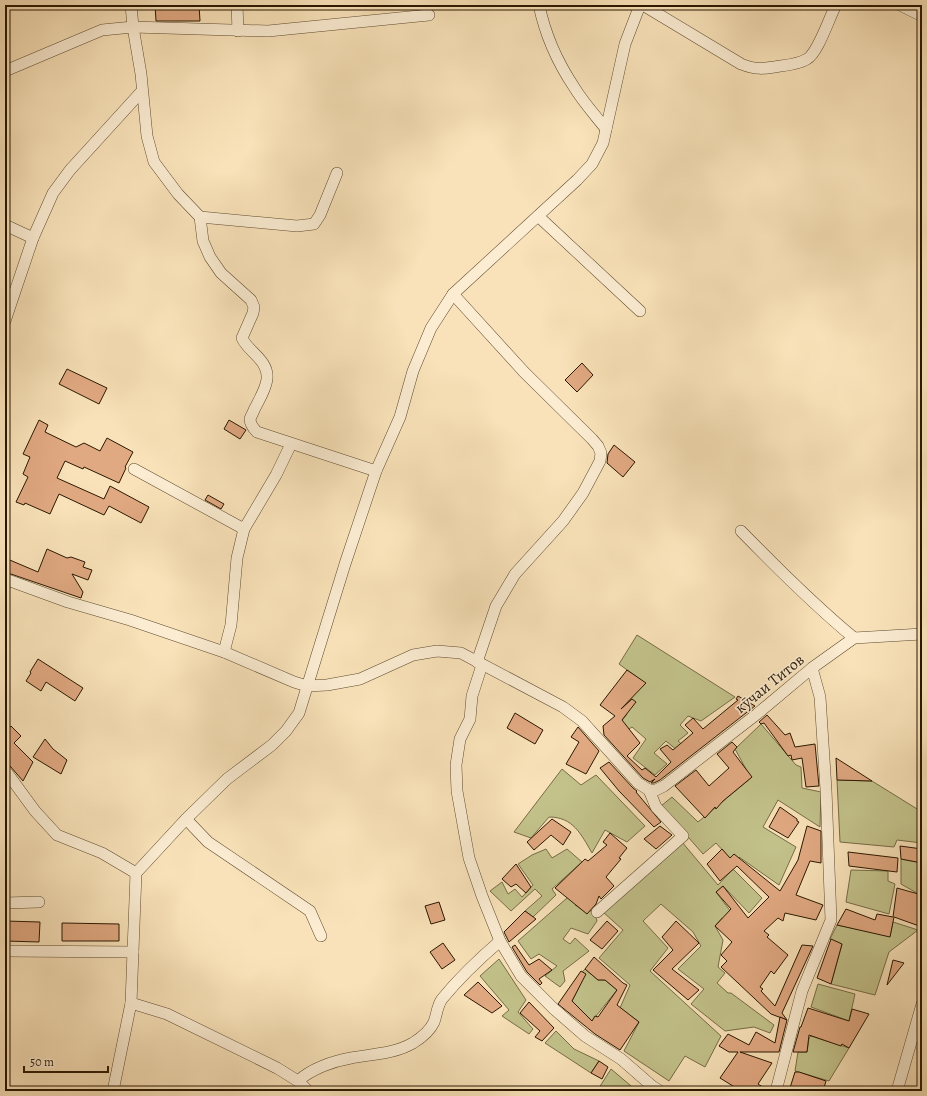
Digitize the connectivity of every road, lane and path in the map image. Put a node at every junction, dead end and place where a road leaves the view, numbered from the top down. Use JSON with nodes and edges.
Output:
{"nodes":[{"id":1,"x":131,"y":5,"type":"edge"},
{"id":2,"x":237,"y":5,"type":"edge"},
{"id":3,"x":539,"y":5,"type":"edge"},
{"id":4,"x":640,"y":5,"type":"edge"},
{"id":5,"x":643,"y":5,"type":"edge"},
{"id":6,"x":836,"y":5,"type":"edge"},
{"id":7,"x":900,"y":5,"type":"edge"},
{"id":8,"x":429,"y":15,"type":"dead end"},
{"id":9,"x":922,"y":16,"type":"edge"},
{"id":10,"x":133,"y":27,"type":"junction"},
{"id":11,"x":238,"y":31,"type":"junction"},
{"id":12,"x":5,"y":71,"type":"edge"},
{"id":13,"x":142,"y":91,"type":"junction"},
{"id":14,"x":606,"y":129,"type":"junction"},
{"id":15,"x":337,"y":173,"type":"dead end"},
{"id":16,"x":538,"y":216,"type":"junction"},
{"id":17,"x":200,"y":217,"type":"junction"},
{"id":18,"x":5,"y":225,"type":"edge"},
{"id":19,"x":33,"y":238,"type":"junction"},
{"id":20,"x":453,"y":294,"type":"junction"},
{"id":21,"x":640,"y":311,"type":"dead end"},
{"id":22,"x":5,"y":321,"type":"edge"},
{"id":23,"x":292,"y":444,"type":"junction"},
{"id":24,"x":134,"y":469,"type":"dead end"},
{"id":25,"x":376,"y":471,"type":"junction"},
{"id":26,"x":244,"y":529,"type":"junction"},
{"id":27,"x":741,"y":531,"type":"dead end"},
{"id":28,"x":5,"y":579,"type":"edge"},
{"id":29,"x":922,"y":634,"type":"edge"},
{"id":30,"x":854,"y":638,"type":"junction"},
{"id":31,"x":224,"y":652,"type":"junction"},
{"id":32,"x":480,"y":663,"type":"junction"},
{"id":33,"x":812,"y":668,"type":"junction"},
{"id":34,"x":308,"y":686,"type":"junction"},
{"id":35,"x":5,"y":770,"type":"edge"},
{"id":36,"x":649,"y":790,"type":"junction"},
{"id":37,"x":186,"y":819,"type":"junction"},
{"id":38,"x":136,"y":872,"type":"junction"},
{"id":39,"x":39,"y":902,"type":"dead end"},
{"id":40,"x":5,"y":903,"type":"edge"},
{"id":41,"x":597,"y":912,"type":"dead end"},
{"id":42,"x":321,"y":936,"type":"dead end"},
{"id":43,"x":500,"y":941,"type":"junction"},
{"id":44,"x":5,"y":951,"type":"edge"},
{"id":45,"x":133,"y":952,"type":"junction"},
{"id":46,"x":131,"y":1003,"type":"junction"},
{"id":47,"x":922,"y":1004,"type":"edge"},
{"id":48,"x":918,"y":1032,"type":"edge"},
{"id":49,"x":298,"y":1080,"type":"junction"},
{"id":50,"x":113,"y":1091,"type":"edge"},
{"id":51,"x":308,"y":1091,"type":"edge"},
{"id":52,"x":660,"y":1091,"type":"edge"},
{"id":53,"x":776,"y":1091,"type":"edge"},
{"id":54,"x":897,"y":1091,"type":"edge"}],
"edges":[{"from":1,"to":10,"type":"street"},
{"from":2,"to":11,"type":"street"},
{"from":3,"to":14,"type":"street"},
{"from":4,"to":14,"type":"street"},
{"from":5,"to":6,"type":"street"},
{"from":7,"to":9,"type":"street"},
{"from":8,"to":11,"type":"street"},
{"from":10,"to":11,"type":"street"},
{"from":10,"to":12,"type":"street"},
{"from":10,"to":13,"type":"street"},
{"from":13,"to":17,"type":"street"},
{"from":13,"to":19,"type":"street"},
{"from":14,"to":16,"type":"street"},
{"from":15,"to":17,"type":"street"},
{"from":16,"to":20,"type":"street"},
{"from":16,"to":21,"type":"street"},
{"from":17,"to":23,"type":"street"},
{"from":18,"to":19,"type":"street"},
{"from":19,"to":22,"type":"street"},
{"from":20,"to":25,"type":"street"},
{"from":20,"to":32,"type":"street"},
{"from":23,"to":25,"type":"street"},
{"from":23,"to":26,"type":"street"},
{"from":24,"to":26,"type":"street"},
{"from":25,"to":34,"type":"street"},
{"from":26,"to":31,"type":"street"},
{"from":27,"to":30,"type":"street"},
{"from":28,"to":31,"type":"street"},
{"from":29,"to":30,"type":"street"},
{"from":30,"to":33,"type":"street","name":"кӯчаи Титов"},
{"from":31,"to":34,"type":"street"},
{"from":32,"to":34,"type":"street"},
{"from":32,"to":36,"type":"street"},
{"from":32,"to":43,"type":"street"},
{"from":33,"to":36,"type":"street","name":"кӯчаи Титов"},
{"from":33,"to":53,"type":"street"},
{"from":34,"to":37,"type":"street"},
{"from":35,"to":38,"type":"street"},
{"from":36,"to":41,"type":"street"},
{"from":37,"to":38,"type":"street"},
{"from":37,"to":42,"type":"street"},
{"from":38,"to":45,"type":"street"},
{"from":39,"to":40,"type":"street"},
{"from":43,"to":49,"type":"street"},
{"from":43,"to":52,"type":"street"},
{"from":44,"to":45,"type":"street"},
{"from":45,"to":46,"type":"street"},
{"from":46,"to":49,"type":"street"},
{"from":46,"to":50,"type":"street"},
{"from":47,"to":48,"type":"street"},
{"from":48,"to":54,"type":"street"},
{"from":49,"to":51,"type":"street"}]}
